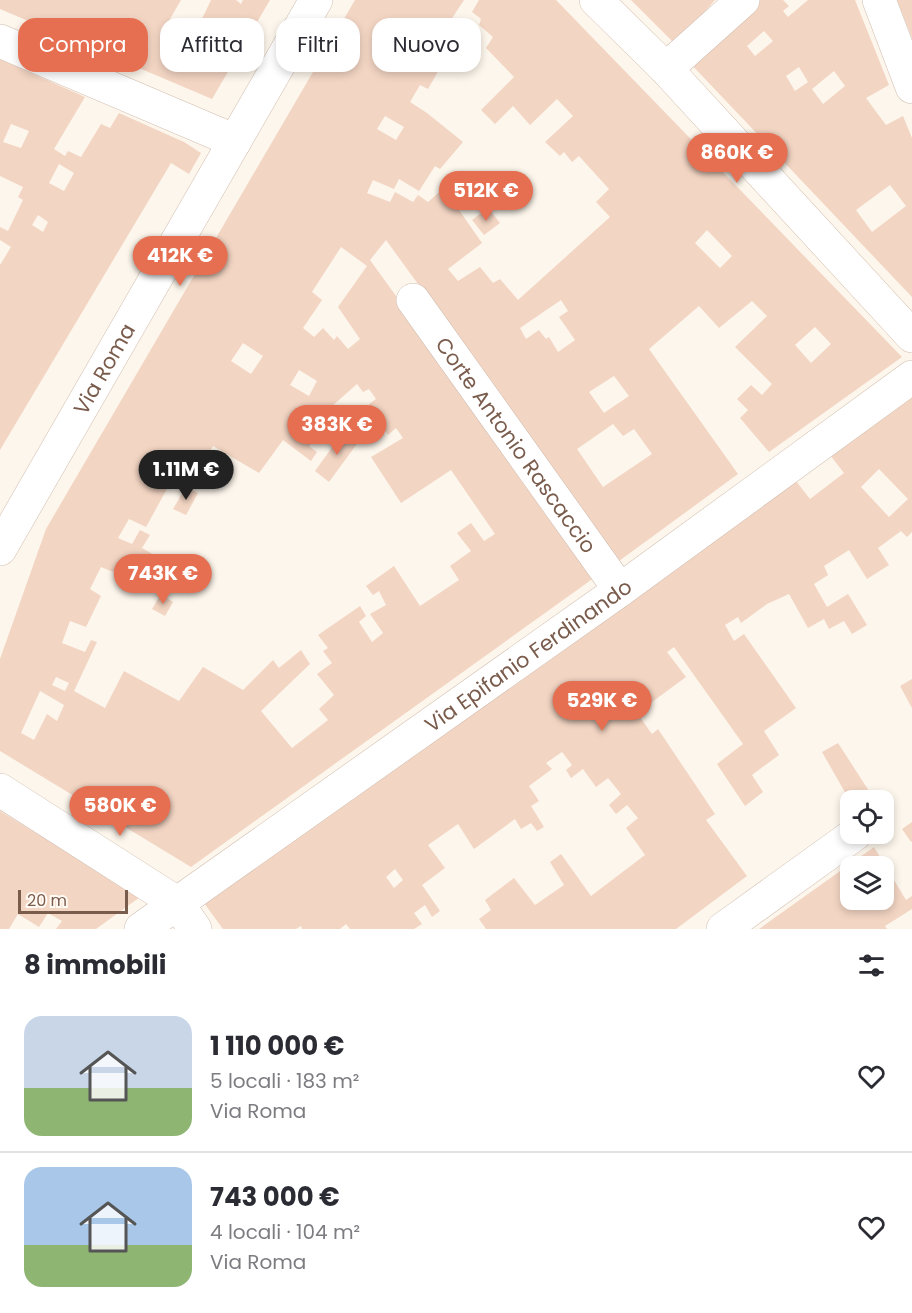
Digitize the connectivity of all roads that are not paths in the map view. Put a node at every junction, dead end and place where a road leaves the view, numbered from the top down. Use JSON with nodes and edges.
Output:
{"nodes":[{"id":1,"x":316,"y":0,"type":"edge"},
{"id":2,"x":596,"y":0,"type":"edge"},
{"id":3,"x":743,"y":0,"type":"edge"},
{"id":4,"x":879,"y":0,"type":"edge"},
{"id":5,"x":0,"y":41,"type":"edge"},
{"id":6,"x":666,"y":69,"type":"junction"},
{"id":7,"x":912,"y":87,"type":"edge"},
{"id":8,"x":235,"y":141,"type":"junction"},
{"id":9,"x":413,"y":300,"type":"dead end"},
{"id":10,"x":912,"y":336,"type":"edge"},
{"id":11,"x":912,"y":377,"type":"edge"},
{"id":12,"x":0,"y":549,"type":"edge"},
{"id":13,"x":620,"y":590,"type":"junction"},
{"id":14,"x":0,"y":790,"type":"edge"},
{"id":15,"x":841,"y":844,"type":"edge"},
{"id":16,"x":186,"y":916,"type":"edge"},
{"id":17,"x":141,"y":929,"type":"edge"},
{"id":18,"x":723,"y":929,"type":"edge"}],
"edges":[{"from":1,"to":8,"type":"street","name":"Via Roma"},
{"from":2,"to":6,"type":"street"},
{"from":3,"to":6,"type":"street"},
{"from":4,"to":7,"type":"street"},
{"from":5,"to":8,"type":"street"},
{"from":6,"to":10,"type":"street"},
{"from":8,"to":12,"type":"street","name":"Via Roma"},
{"from":9,"to":13,"type":"street","name":"Corte Antonio Rascaccio"},
{"from":11,"to":13,"type":"street","name":"Via Epifanio Ferdinando"},
{"from":13,"to":16,"type":"street","name":"Via Epifanio Ferdinando"},
{"from":14,"to":16,"type":"street"},
{"from":15,"to":18,"type":"street"},
{"from":16,"to":17,"type":"street","name":"Via Epifanio Ferdinando"}]}
